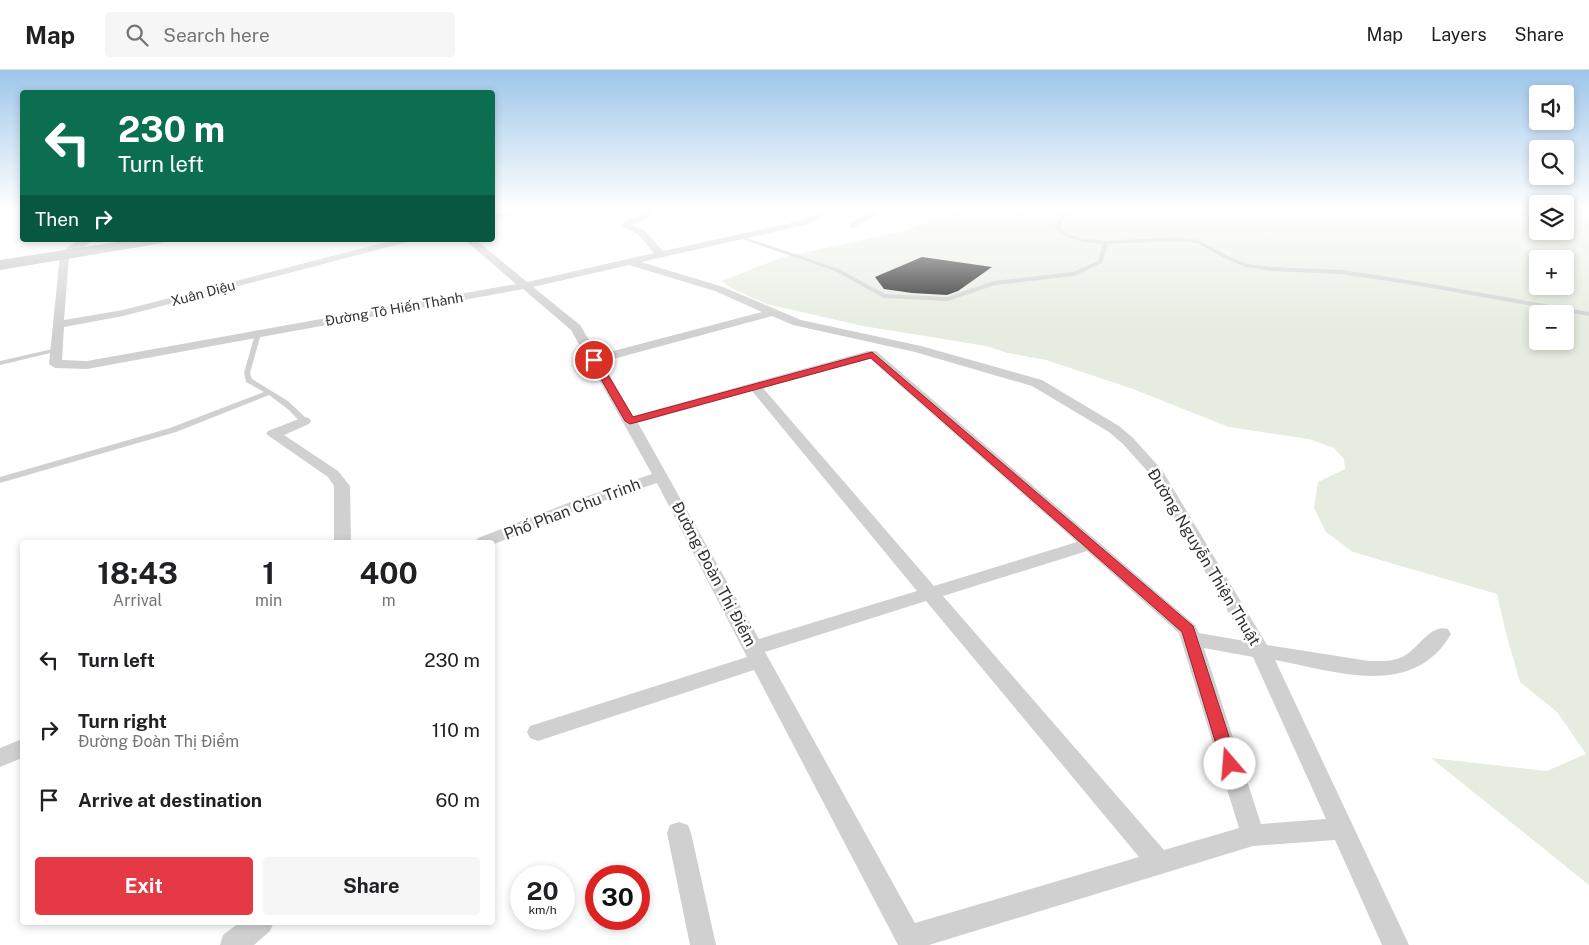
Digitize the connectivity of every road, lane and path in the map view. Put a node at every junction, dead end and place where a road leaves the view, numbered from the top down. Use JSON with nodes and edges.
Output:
{"nodes":[{"id":1,"x":73,"y":250,"type":"edge"},
{"id":2,"x":100,"y":250,"type":"edge"},
{"id":3,"x":367,"y":250,"type":"edge"},
{"id":4,"x":481,"y":250,"type":"edge"},
{"id":5,"x":657,"y":250,"type":"edge"},
{"id":6,"x":684,"y":250,"type":"edge"},
{"id":7,"x":777,"y":250,"type":"edge"},
{"id":8,"x":1104,"y":250,"type":"edge"},
{"id":9,"x":1213,"y":250,"type":"edge"},
{"id":10,"x":662,"y":255,"type":"junction"},
{"id":11,"x":64,"y":256,"type":"junction"},
{"id":12,"x":629,"y":262,"type":"junction"},
{"id":13,"x":0,"y":265,"type":"edge"},
{"id":14,"x":523,"y":286,"type":"junction"},
{"id":15,"x":771,"y":313,"type":"junction"},
{"id":16,"x":1589,"y":314,"type":"edge"},
{"id":17,"x":58,"y":325,"type":"junction"},
{"id":18,"x":258,"y":334,"type":"junction"},
{"id":19,"x":56,"y":350,"type":"junction"},
{"id":20,"x":594,"y":360,"type":"junction"},
{"id":21,"x":0,"y":363,"type":"edge"},
{"id":22,"x":755,"y":387,"type":"junction"},
{"id":23,"x":270,"y":392,"type":"junction"},
{"id":24,"x":304,"y":421,"type":"joint"},
{"id":25,"x":630,"y":421,"type":"junction"},
{"id":26,"x":662,"y":476,"type":"junction"},
{"id":27,"x":0,"y":480,"type":"edge"},
{"id":28,"x":343,"y":540,"type":"edge"},
{"id":29,"x":489,"y":540,"type":"edge"},
{"id":30,"x":1090,"y":544,"type":"junction"},
{"id":31,"x":930,"y":593,"type":"junction"},
{"id":32,"x":1441,"y":634,"type":"dead end"},
{"id":33,"x":1191,"y":639,"type":"junction"},
{"id":34,"x":1260,"y":650,"type":"junction"},
{"id":35,"x":757,"y":654,"type":"junction"},
{"id":36,"x":538,"y":732,"type":"dead end"},
{"id":37,"x":20,"y":749,"type":"edge"},
{"id":38,"x":0,"y":758,"type":"edge"},
{"id":39,"x":1343,"y":829,"type":"junction"},
{"id":40,"x":679,"y":833,"type":"dead end"},
{"id":41,"x":1253,"y":834,"type":"junction"},
{"id":42,"x":1159,"y":863,"type":"junction"},
{"id":43,"x":257,"y":925,"type":"edge"},
{"id":44,"x":910,"y":942,"type":"edge"},
{"id":45,"x":232,"y":945,"type":"edge"},
{"id":46,"x":702,"y":945,"type":"edge"},
{"id":47,"x":1396,"y":945,"type":"edge"}],
"edges":[{"from":1,"to":11,"type":"street"},
{"from":2,"to":11,"type":"main road"},
{"from":3,"to":17,"type":"street","name":"Xuân Diệu"},
{"from":4,"to":14,"type":"street","name":"Đường Đoàn Thị Điểm"},
{"from":5,"to":10,"type":"street"},
{"from":6,"to":10,"type":"street","name":"Đường Tô Hiến Thành"},
{"from":7,"to":8,"type":"lane"},
{"from":9,"to":16,"type":"lane"},
{"from":10,"to":12,"type":"street","name":"Đường Tô Hiến Thành"},
{"from":11,"to":13,"type":"main road"},
{"from":11,"to":17,"type":"street"},
{"from":12,"to":14,"type":"street","name":"Đường Tô Hiến Thành"},
{"from":12,"to":15,"type":"street","name":"Đường Nguyễn Thiện Thuật"},
{"from":14,"to":18,"type":"street","name":"Đường Tô Hiến Thành"},
{"from":14,"to":20,"type":"street","name":"Đường Đoàn Thị Điểm"},
{"from":15,"to":20,"type":"street"},
{"from":15,"to":34,"type":"street","name":"Đường Nguyễn Thiện Thuật"},
{"from":17,"to":19,"type":"street"},
{"from":18,"to":19,"type":"street","name":"Đường Tô Hiến Thành"},
{"from":18,"to":23,"type":"lane"},
{"from":19,"to":21,"type":"lane"},
{"from":20,"to":25,"type":"street","name":"Đường Đoàn Thị Điểm"},
{"from":22,"to":25,"type":"street"},
{"from":22,"to":30,"type":"street"},
{"from":22,"to":31,"type":"street"},
{"from":23,"to":24,"type":"lane"},
{"from":23,"to":27,"type":"lane"},
{"from":24,"to":28,"type":"street"},
{"from":25,"to":26,"type":"street","name":"Đường Đoàn Thị Điểm"},
{"from":26,"to":29,"type":"street","name":"Phố Phan Chu Trinh"},
{"from":26,"to":35,"type":"street","name":"Đường Đoàn Thị Điểm"},
{"from":30,"to":31,"type":"street"},
{"from":30,"to":33,"type":"street"},
{"from":31,"to":35,"type":"street"},
{"from":31,"to":42,"type":"street"},
{"from":32,"to":34,"type":"street"},
{"from":33,"to":34,"type":"street"},
{"from":33,"to":41,"type":"street"},
{"from":34,"to":39,"type":"street","name":"Đường Nguyễn Thiện Thuật"},
{"from":35,"to":36,"type":"street"},
{"from":35,"to":44,"type":"street","name":"Đường Đoàn Thị Điểm"},
{"from":37,"to":38,"type":"street"},
{"from":39,"to":41,"type":"street"},
{"from":39,"to":47,"type":"street","name":"Đường Nguyễn Thiện Thuật"},
{"from":40,"to":46,"type":"street"},
{"from":41,"to":42,"type":"street"},
{"from":42,"to":44,"type":"street"},
{"from":43,"to":45,"type":"street"}]}
